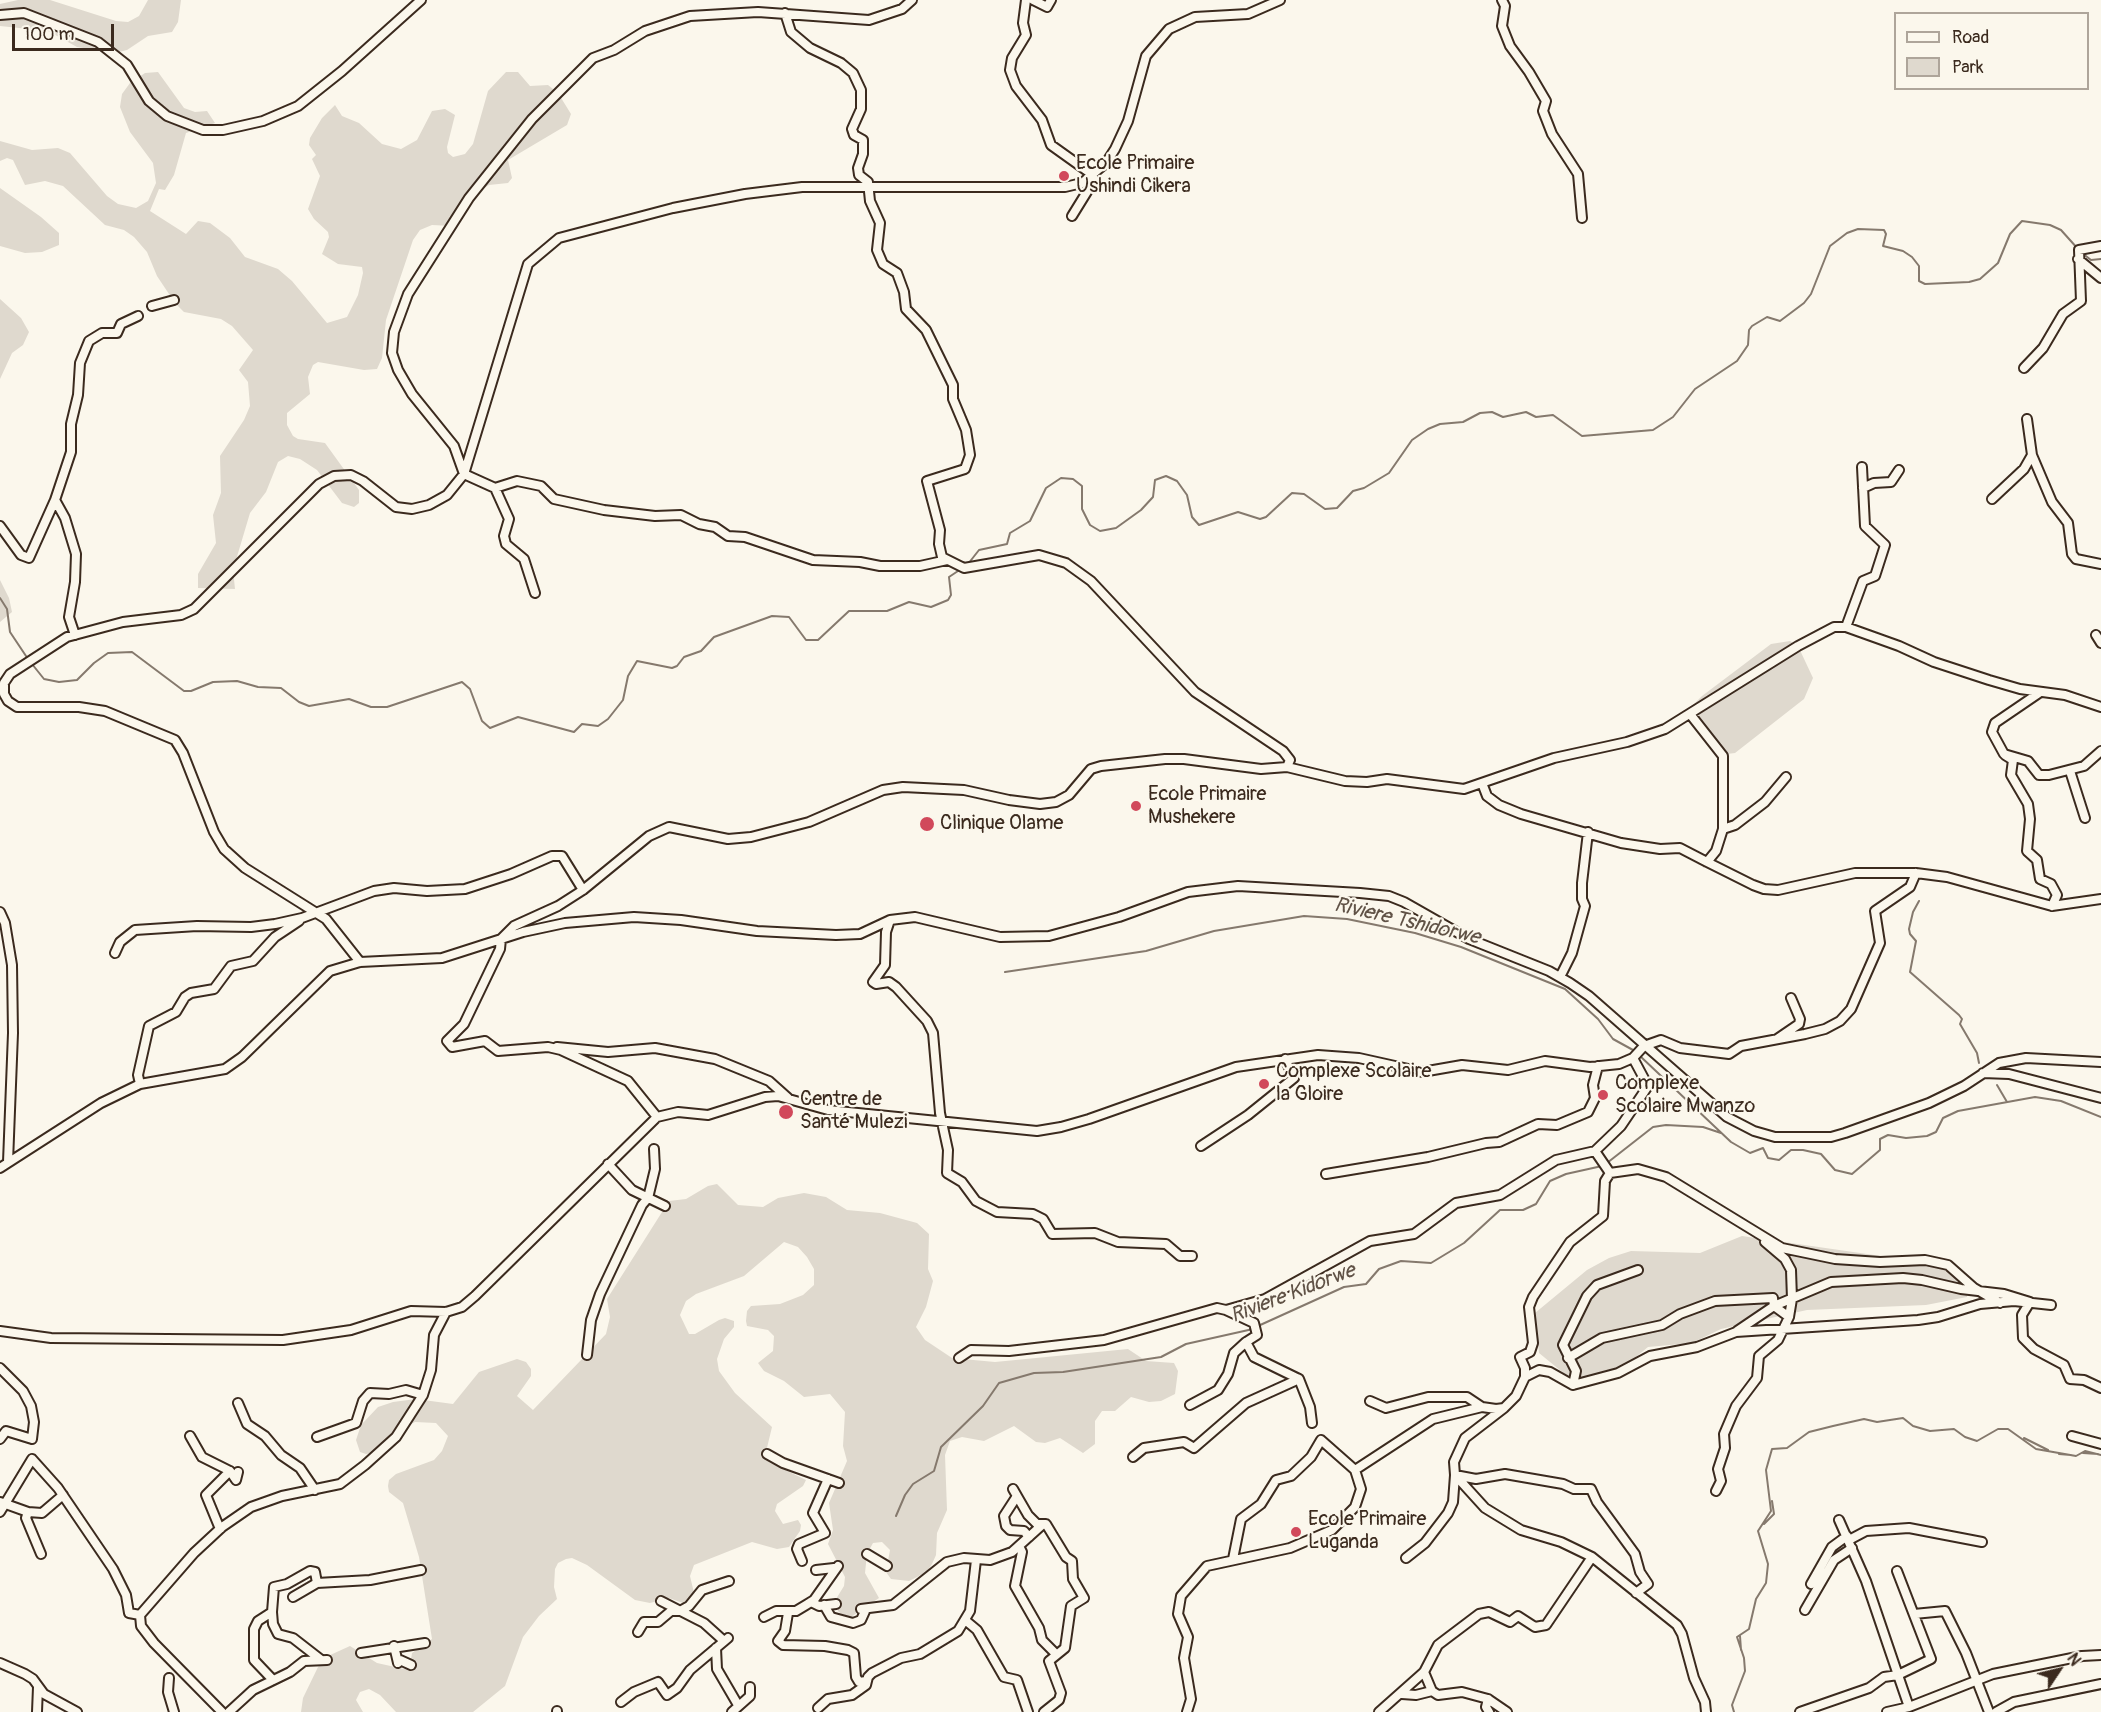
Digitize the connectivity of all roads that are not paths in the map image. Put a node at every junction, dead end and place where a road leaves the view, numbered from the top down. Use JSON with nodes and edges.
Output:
{"nodes":[{"id":1,"x":421,"y":0,"type":"edge"},
{"id":2,"x":912,"y":0,"type":"edge"},
{"id":3,"x":1026,"y":0,"type":"edge"},
{"id":4,"x":1033,"y":0,"type":"edge"},
{"id":5,"x":1051,"y":0,"type":"edge"},
{"id":6,"x":1280,"y":0,"type":"edge"},
{"id":7,"x":1502,"y":0,"type":"edge"},
{"id":8,"x":785,"y":13,"type":"junction"},
{"id":9,"x":0,"y":15,"type":"edge"},
{"id":10,"x":1093,"y":176,"type":"junction"},
{"id":11,"x":868,"y":189,"type":"junction"},
{"id":12,"x":1072,"y":216,"type":"dead end"},
{"id":13,"x":1582,"y":218,"type":"dead end"},
{"id":14,"x":2101,"y":246,"type":"edge"},
{"id":15,"x":2078,"y":259,"type":"junction"},
{"id":16,"x":2101,"y":278,"type":"edge"},
{"id":17,"x":174,"y":300,"type":"dead end"},
{"id":18,"x":152,"y":306,"type":"dead end"},
{"id":19,"x":138,"y":316,"type":"dead end"},
{"id":20,"x":2024,"y":368,"type":"dead end"},
{"id":21,"x":2027,"y":419,"type":"dead end"},
{"id":22,"x":2032,"y":455,"type":"junction"},
{"id":23,"x":1862,"y":467,"type":"dead end"},
{"id":24,"x":1899,"y":470,"type":"dead end"},
{"id":25,"x":464,"y":474,"type":"junction"},
{"id":26,"x":495,"y":488,"type":"junction"},
{"id":27,"x":1863,"y":488,"type":"junction"},
{"id":28,"x":1992,"y":499,"type":"dead end"},
{"id":29,"x":55,"y":500,"type":"junction"},
{"id":30,"x":0,"y":526,"type":"edge"},
{"id":31,"x":947,"y":560,"type":"junction"},
{"id":32,"x":2101,"y":564,"type":"edge"},
{"id":33,"x":535,"y":593,"type":"dead end"},
{"id":34,"x":1846,"y":627,"type":"junction"},
{"id":35,"x":75,"y":634,"type":"junction"},
{"id":36,"x":2096,"y":635,"type":"dead end"},
{"id":37,"x":2101,"y":643,"type":"edge"},
{"id":38,"x":2039,"y":693,"type":"junction"},
{"id":39,"x":2101,"y":707,"type":"edge"},
{"id":40,"x":1690,"y":714,"type":"junction"},
{"id":41,"x":2101,"y":751,"type":"edge"},
{"id":42,"x":2004,"y":754,"type":"junction"},
{"id":43,"x":1287,"y":767,"type":"junction"},
{"id":44,"x":2070,"y":771,"type":"junction"},
{"id":45,"x":1786,"y":777,"type":"dead end"},
{"id":46,"x":1482,"y":783,"type":"junction"},
{"id":47,"x":2085,"y":818,"type":"dead end"},
{"id":48,"x":1723,"y":829,"type":"junction"},
{"id":49,"x":1588,"y":832,"type":"junction"},
{"id":50,"x":1707,"y":862,"type":"junction"},
{"id":51,"x":1916,"y":873,"type":"junction"},
{"id":52,"x":583,"y":890,"type":"junction"},
{"id":53,"x":2101,"y":899,"type":"edge"},
{"id":54,"x":2052,"y":906,"type":"junction"},
{"id":55,"x":0,"y":912,"type":"edge"},
{"id":56,"x":317,"y":912,"type":"junction"},
{"id":57,"x":302,"y":918,"type":"junction"},
{"id":58,"x":890,"y":920,"type":"junction"},
{"id":59,"x":501,"y":939,"type":"junction"},
{"id":60,"x":115,"y":953,"type":"dead end"},
{"id":61,"x":360,"y":962,"type":"junction"},
{"id":62,"x":1560,"y":977,"type":"junction"},
{"id":63,"x":1791,"y":998,"type":"dead end"},
{"id":64,"x":1773,"y":1042,"type":"junction"},
{"id":65,"x":1644,"y":1046,"type":"junction"},
{"id":66,"x":548,"y":1047,"type":"junction"},
{"id":67,"x":1633,"y":1058,"type":"junction"},
{"id":68,"x":1285,"y":1059,"type":"junction"},
{"id":69,"x":2101,"y":1062,"type":"edge"},
{"id":70,"x":1598,"y":1066,"type":"junction"},
{"id":71,"x":1983,"y":1073,"type":"junction"},
{"id":72,"x":140,"y":1084,"type":"junction"},
{"id":73,"x":2101,"y":1098,"type":"edge"},
{"id":74,"x":789,"y":1099,"type":"junction"},
{"id":75,"x":657,"y":1117,"type":"junction"},
{"id":76,"x":944,"y":1121,"type":"junction"},
{"id":77,"x":1201,"y":1146,"type":"dead end"},
{"id":78,"x":654,"y":1149,"type":"dead end"},
{"id":79,"x":1595,"y":1150,"type":"junction"},
{"id":80,"x":8,"y":1162,"type":"junction"},
{"id":81,"x":608,"y":1164,"type":"junction"},
{"id":82,"x":0,"y":1167,"type":"edge"},
{"id":83,"x":1609,"y":1172,"type":"junction"},
{"id":84,"x":1326,"y":1174,"type":"dead end"},
{"id":85,"x":648,"y":1198,"type":"junction"},
{"id":86,"x":665,"y":1206,"type":"dead end"},
{"id":87,"x":1757,"y":1234,"type":"junction"},
{"id":88,"x":1192,"y":1256,"type":"dead end"},
{"id":89,"x":1638,"y":1270,"type":"dead end"},
{"id":90,"x":1983,"y":1292,"type":"junction"},
{"id":91,"x":1792,"y":1299,"type":"junction"},
{"id":92,"x":2030,"y":1302,"type":"junction"},
{"id":93,"x":2000,"y":1303,"type":"junction"},
{"id":94,"x":2050,"y":1305,"type":"dead end"},
{"id":95,"x":1774,"y":1306,"type":"junction"},
{"id":96,"x":1226,"y":1310,"type":"junction"},
{"id":97,"x":446,"y":1312,"type":"junction"},
{"id":98,"x":1789,"y":1317,"type":"junction"},
{"id":99,"x":1785,"y":1328,"type":"junction"},
{"id":100,"x":0,"y":1331,"type":"edge"},
{"id":101,"x":1736,"y":1332,"type":"junction"},
{"id":102,"x":1246,"y":1342,"type":"junction"},
{"id":103,"x":587,"y":1355,"type":"dead end"},
{"id":104,"x":959,"y":1358,"type":"dead end"},
{"id":105,"x":1568,"y":1358,"type":"junction"},
{"id":106,"x":0,"y":1368,"type":"edge"},
{"id":107,"x":1525,"y":1377,"type":"junction"},
{"id":108,"x":1299,"y":1379,"type":"junction"},
{"id":109,"x":1573,"y":1385,"type":"junction"},
{"id":110,"x":2101,"y":1388,"type":"edge"},
{"id":111,"x":423,"y":1395,"type":"junction"},
{"id":112,"x":1370,"y":1401,"type":"dead end"},
{"id":113,"x":238,"y":1403,"type":"dead end"},
{"id":114,"x":1190,"y":1405,"type":"dead end"},
{"id":115,"x":1482,"y":1407,"type":"junction"},
{"id":116,"x":1504,"y":1408,"type":"junction"},
{"id":117,"x":1312,"y":1423,"type":"dead end"},
{"id":118,"x":190,"y":1436,"type":"dead end"},
{"id":119,"x":2072,"y":1436,"type":"dead end"},
{"id":120,"x":317,"y":1437,"type":"dead end"},
{"id":121,"x":0,"y":1439,"type":"edge"},
{"id":122,"x":2101,"y":1444,"type":"edge"},
{"id":123,"x":767,"y":1454,"type":"dead end"},
{"id":124,"x":1133,"y":1457,"type":"dead end"},
{"id":125,"x":1355,"y":1470,"type":"junction"},
{"id":126,"x":1455,"y":1475,"type":"junction"},
{"id":127,"x":828,"y":1479,"type":"junction"},
{"id":128,"x":840,"y":1483,"type":"dead end"},
{"id":129,"x":315,"y":1490,"type":"junction"},
{"id":130,"x":1716,"y":1491,"type":"dead end"},
{"id":131,"x":63,"y":1495,"type":"junction"},
{"id":132,"x":3,"y":1503,"type":"edge"},
{"id":133,"x":0,"y":1512,"type":"edge"},
{"id":134,"x":28,"y":1512,"type":"junction"},
{"id":135,"x":1839,"y":1520,"type":"dead end"},
{"id":136,"x":1042,"y":1525,"type":"junction"},
{"id":137,"x":220,"y":1529,"type":"junction"},
{"id":138,"x":1029,"y":1537,"type":"junction"},
{"id":139,"x":1850,"y":1541,"type":"junction"},
{"id":140,"x":1982,"y":1542,"type":"dead end"},
{"id":141,"x":1019,"y":1546,"type":"junction"},
{"id":142,"x":41,"y":1554,"type":"dead end"},
{"id":143,"x":867,"y":1554,"type":"dead end"},
{"id":144,"x":1592,"y":1557,"type":"junction"},
{"id":145,"x":1233,"y":1558,"type":"junction"},
{"id":146,"x":1406,"y":1558,"type":"dead end"},
{"id":147,"x":976,"y":1560,"type":"junction"},
{"id":148,"x":802,"y":1561,"type":"dead end"},
{"id":149,"x":887,"y":1566,"type":"dead end"},
{"id":150,"x":421,"y":1570,"type":"dead end"},
{"id":151,"x":816,"y":1570,"type":"dead end"},
{"id":152,"x":1897,"y":1571,"type":"dead end"},
{"id":153,"x":919,"y":1575,"type":"dead end"},
{"id":154,"x":927,"y":1579,"type":"junction"},
{"id":155,"x":729,"y":1581,"type":"dead end"},
{"id":156,"x":317,"y":1583,"type":"junction"},
{"id":157,"x":1811,"y":1584,"type":"dead end"},
{"id":158,"x":1636,"y":1593,"type":"junction"},
{"id":159,"x":293,"y":1597,"type":"dead end"},
{"id":160,"x":661,"y":1601,"type":"dead end"},
{"id":161,"x":811,"y":1602,"type":"junction"},
{"id":162,"x":836,"y":1604,"type":"dead end"},
{"id":163,"x":824,"y":1605,"type":"junction"},
{"id":164,"x":1805,"y":1610,"type":"dead end"},
{"id":165,"x":680,"y":1611,"type":"junction"},
{"id":166,"x":272,"y":1612,"type":"junction"},
{"id":167,"x":788,"y":1613,"type":"junction"},
{"id":168,"x":1914,"y":1614,"type":"junction"},
{"id":169,"x":140,"y":1615,"type":"junction"},
{"id":170,"x":764,"y":1617,"type":"dead end"},
{"id":171,"x":965,"y":1620,"type":"junction"},
{"id":172,"x":638,"y":1632,"type":"dead end"},
{"id":173,"x":425,"y":1643,"type":"dead end"},
{"id":174,"x":394,"y":1646,"type":"junction"},
{"id":175,"x":716,"y":1648,"type":"junction"},
{"id":176,"x":361,"y":1653,"type":"dead end"},
{"id":177,"x":1056,"y":1654,"type":"junction"},
{"id":178,"x":2101,"y":1655,"type":"edge"},
{"id":179,"x":0,"y":1663,"type":"edge"},
{"id":180,"x":411,"y":1665,"type":"dead end"},
{"id":181,"x":1424,"y":1672,"type":"junction"},
{"id":182,"x":1898,"y":1675,"type":"junction"},
{"id":183,"x":169,"y":1678,"type":"dead end"},
{"id":184,"x":273,"y":1680,"type":"junction"},
{"id":185,"x":1977,"y":1680,"type":"junction"},
{"id":186,"x":866,"y":1681,"type":"junction"},
{"id":187,"x":2101,"y":1684,"type":"edge"},
{"id":188,"x":38,"y":1687,"type":"junction"},
{"id":189,"x":750,"y":1687,"type":"dead end"},
{"id":190,"x":677,"y":1688,"type":"junction"},
{"id":191,"x":1432,"y":1691,"type":"junction"},
{"id":192,"x":1402,"y":1694,"type":"junction"},
{"id":193,"x":1488,"y":1699,"type":"junction"},
{"id":194,"x":621,"y":1702,"type":"dead end"},
{"id":195,"x":668,"y":1703,"type":"dead end"},
{"id":196,"x":1909,"y":1707,"type":"junction"},
{"id":197,"x":818,"y":1708,"type":"dead end"},
{"id":198,"x":1821,"y":1708,"type":"edge"},
{"id":199,"x":735,"y":1709,"type":"edge"},
{"id":200,"x":37,"y":1712,"type":"edge"},
{"id":201,"x":77,"y":1712,"type":"edge"},
{"id":202,"x":174,"y":1712,"type":"edge"},
{"id":203,"x":222,"y":1712,"type":"edge"},
{"id":204,"x":229,"y":1712,"type":"edge"},
{"id":205,"x":1028,"y":1712,"type":"edge"},
{"id":206,"x":1044,"y":1712,"type":"edge"},
{"id":207,"x":1187,"y":1712,"type":"edge"},
{"id":208,"x":1379,"y":1712,"type":"edge"},
{"id":209,"x":1489,"y":1712,"type":"edge"},
{"id":210,"x":1507,"y":1712,"type":"edge"},
{"id":211,"x":1706,"y":1712,"type":"edge"},
{"id":212,"x":1800,"y":1712,"type":"edge"},
{"id":213,"x":1887,"y":1712,"type":"edge"},
{"id":214,"x":1989,"y":1712,"type":"edge"},
{"id":215,"x":1996,"y":1712,"type":"edge"}],
"edges":[{"from":1,"to":9,"type":"street"},
{"from":2,"to":8,"type":"street"},
{"from":3,"to":10,"type":"street"},
{"from":4,"to":5,"type":"street"},
{"from":6,"to":10,"type":"street"},
{"from":7,"to":13,"type":"street"},
{"from":8,"to":11,"type":"street"},
{"from":8,"to":25,"type":"street"},
{"from":10,"to":11,"type":"street"},
{"from":10,"to":12,"type":"street"},
{"from":11,"to":25,"type":"street"},
{"from":11,"to":31,"type":"street"},
{"from":14,"to":15,"type":"street"},
{"from":15,"to":16,"type":"street"},
{"from":15,"to":20,"type":"street"},
{"from":17,"to":18,"type":"street"},
{"from":19,"to":29,"type":"street"},
{"from":21,"to":22,"type":"street"},
{"from":22,"to":28,"type":"street"},
{"from":22,"to":32,"type":"street"},
{"from":23,"to":27,"type":"street"},
{"from":24,"to":27,"type":"street"},
{"from":25,"to":26,"type":"street"},
{"from":25,"to":35,"type":"street"},
{"from":26,"to":31,"type":"street"},
{"from":26,"to":33,"type":"street"},
{"from":27,"to":34,"type":"street"},
{"from":29,"to":30,"type":"street"},
{"from":29,"to":35,"type":"street"},
{"from":31,"to":43,"type":"street"},
{"from":34,"to":38,"type":"street"},
{"from":34,"to":40,"type":"street"},
{"from":35,"to":56,"type":"street"},
{"from":36,"to":37,"type":"street"},
{"from":38,"to":39,"type":"street"},
{"from":38,"to":42,"type":"street"},
{"from":40,"to":46,"type":"street"},
{"from":40,"to":48,"type":"street"},
{"from":41,"to":44,"type":"street"},
{"from":42,"to":44,"type":"street"},
{"from":42,"to":54,"type":"street"},
{"from":43,"to":46,"type":"street"},
{"from":43,"to":52,"type":"street"},
{"from":44,"to":47,"type":"street"},
{"from":45,"to":48,"type":"street"},
{"from":46,"to":49,"type":"street"},
{"from":48,"to":50,"type":"street"},
{"from":49,"to":50,"type":"street"},
{"from":49,"to":62,"type":"street"},
{"from":50,"to":51,"type":"street"},
{"from":51,"to":54,"type":"street"},
{"from":51,"to":64,"type":"street"},
{"from":52,"to":56,"type":"street"},
{"from":52,"to":59,"type":"street"},
{"from":53,"to":54,"type":"street"},
{"from":55,"to":80,"type":"street"},
{"from":56,"to":57,"type":"street"},
{"from":56,"to":61,"type":"street"},
{"from":57,"to":60,"type":"street"},
{"from":57,"to":72,"type":"street"},
{"from":58,"to":59,"type":"street"},
{"from":58,"to":62,"type":"street"},
{"from":58,"to":76,"type":"street"},
{"from":59,"to":61,"type":"street"},
{"from":59,"to":66,"type":"street"},
{"from":61,"to":72,"type":"street"},
{"from":62,"to":65,"type":"street"},
{"from":63,"to":64,"type":"street"},
{"from":64,"to":65,"type":"street"},
{"from":65,"to":67,"type":"street"},
{"from":65,"to":71,"type":"street"},
{"from":66,"to":74,"type":"street"},
{"from":66,"to":75,"type":"street"},
{"from":67,"to":70,"type":"street"},
{"from":67,"to":79,"type":"street"},
{"from":68,"to":70,"type":"street"},
{"from":68,"to":76,"type":"street"},
{"from":68,"to":77,"type":"street"},
{"from":69,"to":71,"type":"street"},
{"from":70,"to":84,"type":"street"},
{"from":71,"to":73,"type":"street"},
{"from":72,"to":80,"type":"street"},
{"from":74,"to":75,"type":"street"},
{"from":74,"to":76,"type":"street"},
{"from":75,"to":81,"type":"street"},
{"from":76,"to":88,"type":"street"},
{"from":78,"to":85,"type":"street"},
{"from":79,"to":83,"type":"street"},
{"from":79,"to":96,"type":"street"},
{"from":80,"to":82,"type":"street"},
{"from":81,"to":85,"type":"street"},
{"from":81,"to":97,"type":"street"},
{"from":83,"to":87,"type":"street"},
{"from":83,"to":107,"type":"street"},
{"from":85,"to":86,"type":"street"},
{"from":85,"to":103,"type":"street"},
{"from":87,"to":90,"type":"street"},
{"from":87,"to":91,"type":"street"},
{"from":89,"to":105,"type":"street"},
{"from":90,"to":91,"type":"street"},
{"from":90,"to":92,"type":"street"},
{"from":90,"to":93,"type":"street"},
{"from":91,"to":95,"type":"street"},
{"from":91,"to":98,"type":"street"},
{"from":92,"to":93,"type":"street"},
{"from":92,"to":94,"type":"street"},
{"from":92,"to":110,"type":"street"},
{"from":93,"to":99,"type":"street"},
{"from":95,"to":98,"type":"street"},
{"from":95,"to":101,"type":"street"},
{"from":95,"to":105,"type":"street"},
{"from":96,"to":102,"type":"street"},
{"from":96,"to":104,"type":"street"},
{"from":97,"to":100,"type":"street"},
{"from":97,"to":111,"type":"street"},
{"from":98,"to":99,"type":"street"},
{"from":99,"to":101,"type":"street"},
{"from":99,"to":130,"type":"street"},
{"from":101,"to":109,"type":"street"},
{"from":102,"to":108,"type":"street"},
{"from":102,"to":114,"type":"street"},
{"from":105,"to":109,"type":"street"},
{"from":106,"to":121,"type":"street"},
{"from":107,"to":109,"type":"street"},
{"from":107,"to":116,"type":"street"},
{"from":108,"to":117,"type":"street"},
{"from":108,"to":124,"type":"street"},
{"from":111,"to":120,"type":"street"},
{"from":111,"to":129,"type":"street"},
{"from":112,"to":115,"type":"street"},
{"from":113,"to":129,"type":"street"},
{"from":115,"to":116,"type":"street"},
{"from":115,"to":125,"type":"street"},
{"from":116,"to":126,"type":"street"},
{"from":118,"to":137,"type":"street"},
{"from":119,"to":122,"type":"street"},
{"from":123,"to":127,"type":"street"},
{"from":125,"to":145,"type":"street"},
{"from":125,"to":145,"type":"street"},
{"from":126,"to":144,"type":"street"},
{"from":126,"to":146,"type":"street"},
{"from":126,"to":158,"type":"street"},
{"from":127,"to":128,"type":"street"},
{"from":127,"to":148,"type":"street"},
{"from":129,"to":137,"type":"street"},
{"from":131,"to":132,"type":"street"},
{"from":131,"to":134,"type":"street"},
{"from":131,"to":169,"type":"street"},
{"from":132,"to":133,"type":"street"},
{"from":132,"to":134,"type":"street"},
{"from":134,"to":142,"type":"street"},
{"from":135,"to":139,"type":"street"},
{"from":136,"to":138,"type":"street"},
{"from":136,"to":138,"type":"street"},
{"from":136,"to":177,"type":"street"},
{"from":137,"to":169,"type":"street"},
{"from":138,"to":141,"type":"street"},
{"from":139,"to":140,"type":"street"},
{"from":139,"to":157,"type":"street"},
{"from":139,"to":164,"type":"street"},
{"from":139,"to":182,"type":"street"},
{"from":141,"to":147,"type":"street"},
{"from":141,"to":177,"type":"street"},
{"from":143,"to":149,"type":"street"},
{"from":144,"to":158,"type":"street"},
{"from":144,"to":181,"type":"street"},
{"from":145,"to":207,"type":"street"},
{"from":147,"to":154,"type":"street"},
{"from":147,"to":171,"type":"street"},
{"from":150,"to":156,"type":"street"},
{"from":151,"to":161,"type":"street"},
{"from":152,"to":168,"type":"street"},
{"from":153,"to":154,"type":"street"},
{"from":154,"to":163,"type":"street"},
{"from":155,"to":165,"type":"street"},
{"from":156,"to":159,"type":"street"},
{"from":156,"to":166,"type":"street"},
{"from":158,"to":211,"type":"street"},
{"from":160,"to":165,"type":"street"},
{"from":161,"to":163,"type":"street"},
{"from":161,"to":167,"type":"street"},
{"from":162,"to":163,"type":"street"},
{"from":165,"to":172,"type":"street"},
{"from":165,"to":175,"type":"street"},
{"from":166,"to":184,"type":"street"},
{"from":166,"to":184,"type":"street"},
{"from":167,"to":170,"type":"street"},
{"from":167,"to":186,"type":"street"},
{"from":168,"to":182,"type":"street"},
{"from":168,"to":185,"type":"street"},
{"from":169,"to":203,"type":"street"},
{"from":171,"to":186,"type":"street"},
{"from":171,"to":205,"type":"street"},
{"from":173,"to":174,"type":"street"},
{"from":174,"to":176,"type":"street"},
{"from":174,"to":180,"type":"street"},
{"from":175,"to":190,"type":"street"},
{"from":175,"to":199,"type":"street"},
{"from":177,"to":206,"type":"street"},
{"from":178,"to":185,"type":"street"},
{"from":179,"to":188,"type":"street"},
{"from":181,"to":191,"type":"street"},
{"from":181,"to":192,"type":"street"},
{"from":182,"to":196,"type":"street"},
{"from":182,"to":198,"type":"street"},
{"from":183,"to":202,"type":"street"},
{"from":184,"to":204,"type":"street"},
{"from":185,"to":196,"type":"street"},
{"from":185,"to":214,"type":"street"},
{"from":186,"to":197,"type":"street"},
{"from":187,"to":215,"type":"street"},
{"from":188,"to":200,"type":"street"},
{"from":188,"to":201,"type":"street"},
{"from":189,"to":199,"type":"street"},
{"from":190,"to":194,"type":"street"},
{"from":190,"to":195,"type":"street"},
{"from":191,"to":192,"type":"street"},
{"from":191,"to":193,"type":"street"},
{"from":192,"to":208,"type":"street"},
{"from":193,"to":209,"type":"street"},
{"from":193,"to":210,"type":"street"},
{"from":196,"to":213,"type":"street"},
{"from":198,"to":212,"type":"street"}]}
